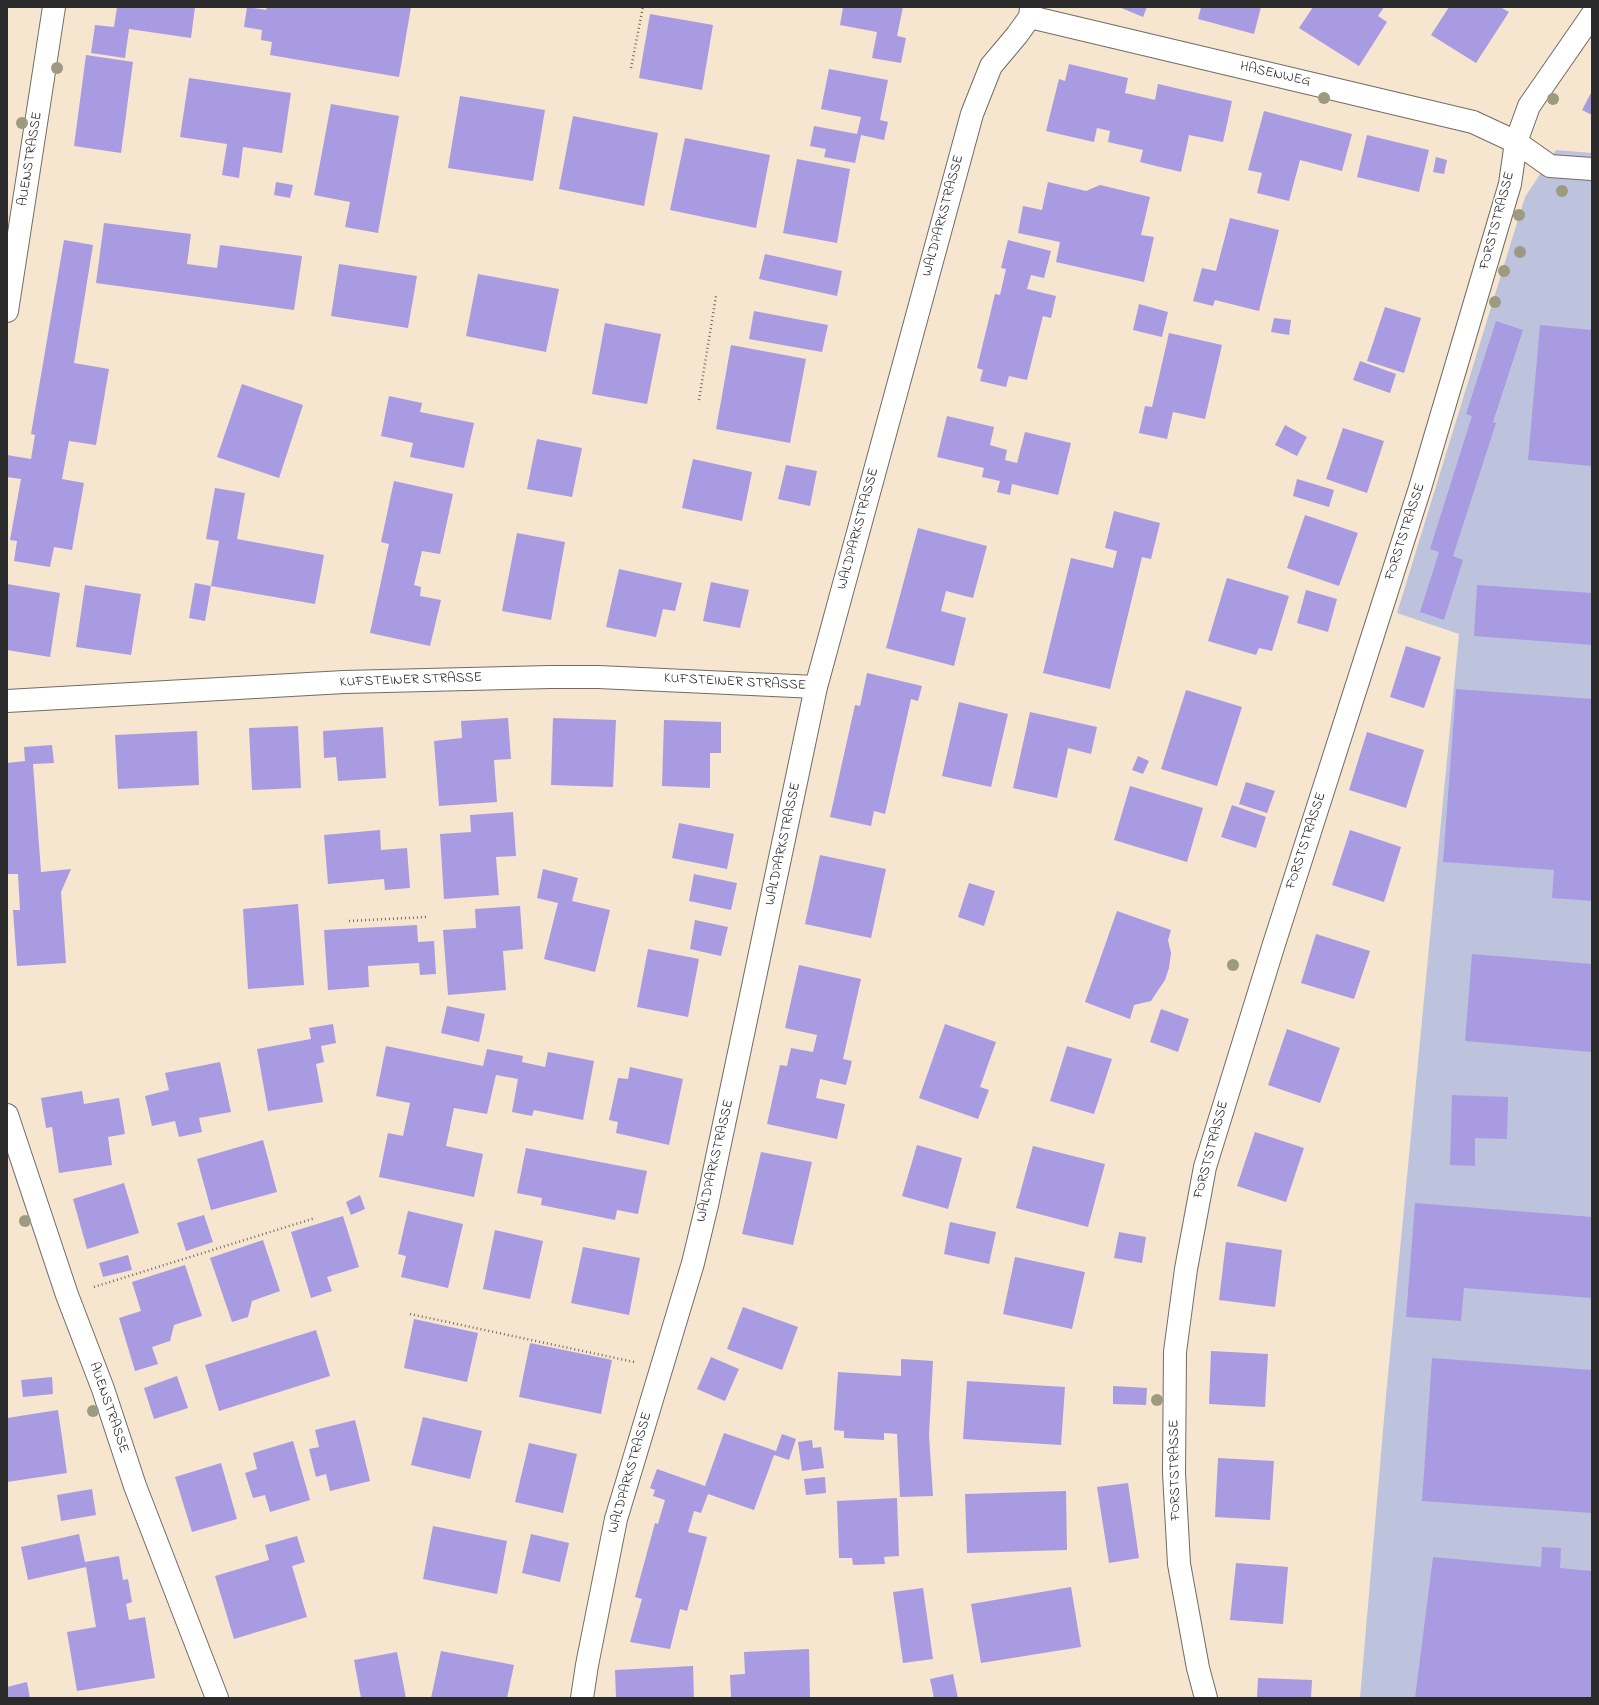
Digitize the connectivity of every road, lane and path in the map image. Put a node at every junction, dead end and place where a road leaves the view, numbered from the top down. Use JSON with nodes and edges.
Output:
{"nodes":[{"id":1,"x":54,"y":7,"type":"edge"},
{"id":2,"x":643,"y":7,"type":"edge"},
{"id":3,"x":1030,"y":12,"type":"edge"},
{"id":4,"x":1592,"y":15,"type":"edge"},
{"id":5,"x":631,"y":68,"type":"dead end"},
{"id":6,"x":1516,"y":142,"type":"junction"},
{"id":7,"x":1592,"y":169,"type":"edge"},
{"id":8,"x":716,"y":296,"type":"dead end"},
{"id":9,"x":7,"y":311,"type":"edge"},
{"id":10,"x":699,"y":400,"type":"dead end"},
{"id":11,"x":816,"y":687,"type":"junction"},
{"id":12,"x":7,"y":701,"type":"edge"},
{"id":13,"x":426,"y":917,"type":"dead end"},
{"id":14,"x":349,"y":921,"type":"dead end"},
{"id":15,"x":7,"y":1116,"type":"edge"},
{"id":16,"x":315,"y":1218,"type":"dead end"},
{"id":17,"x":67,"y":1295,"type":"junction"},
{"id":18,"x":410,"y":1314,"type":"dead end"},
{"id":19,"x":661,"y":1368,"type":"junction"},
{"id":20,"x":217,"y":1698,"type":"edge"},
{"id":21,"x":582,"y":1698,"type":"edge"},
{"id":22,"x":1206,"y":1698,"type":"edge"}],
"edges":[{"from":1,"to":9,"type":"street","name":"AUENSTRASSE"},
{"from":2,"to":5,"type":"path"},
{"from":3,"to":6,"type":"street","name":"HASENWEG"},
{"from":3,"to":11,"type":"street","name":"WALDPARKSTRASSE"},
{"from":4,"to":6,"type":"street","name":"FORSTSTRASSE"},
{"from":6,"to":7,"type":"street","name":"HASENWEG"},
{"from":6,"to":22,"type":"street","name":"FORSTSTRASSE"},
{"from":8,"to":10,"type":"path"},
{"from":11,"to":12,"type":"street","name":"KUFSTEINER STRASSE"},
{"from":11,"to":19,"type":"street","name":"WALDPARKSTRASSE"},
{"from":13,"to":14,"type":"path"},
{"from":15,"to":17,"type":"street","name":"AUENSTRASSE"},
{"from":16,"to":17,"type":"path"},
{"from":17,"to":20,"type":"street","name":"AUENSTRASSE"},
{"from":18,"to":19,"type":"path"},
{"from":19,"to":21,"type":"street","name":"WALDPARKSTRASSE"}]}
